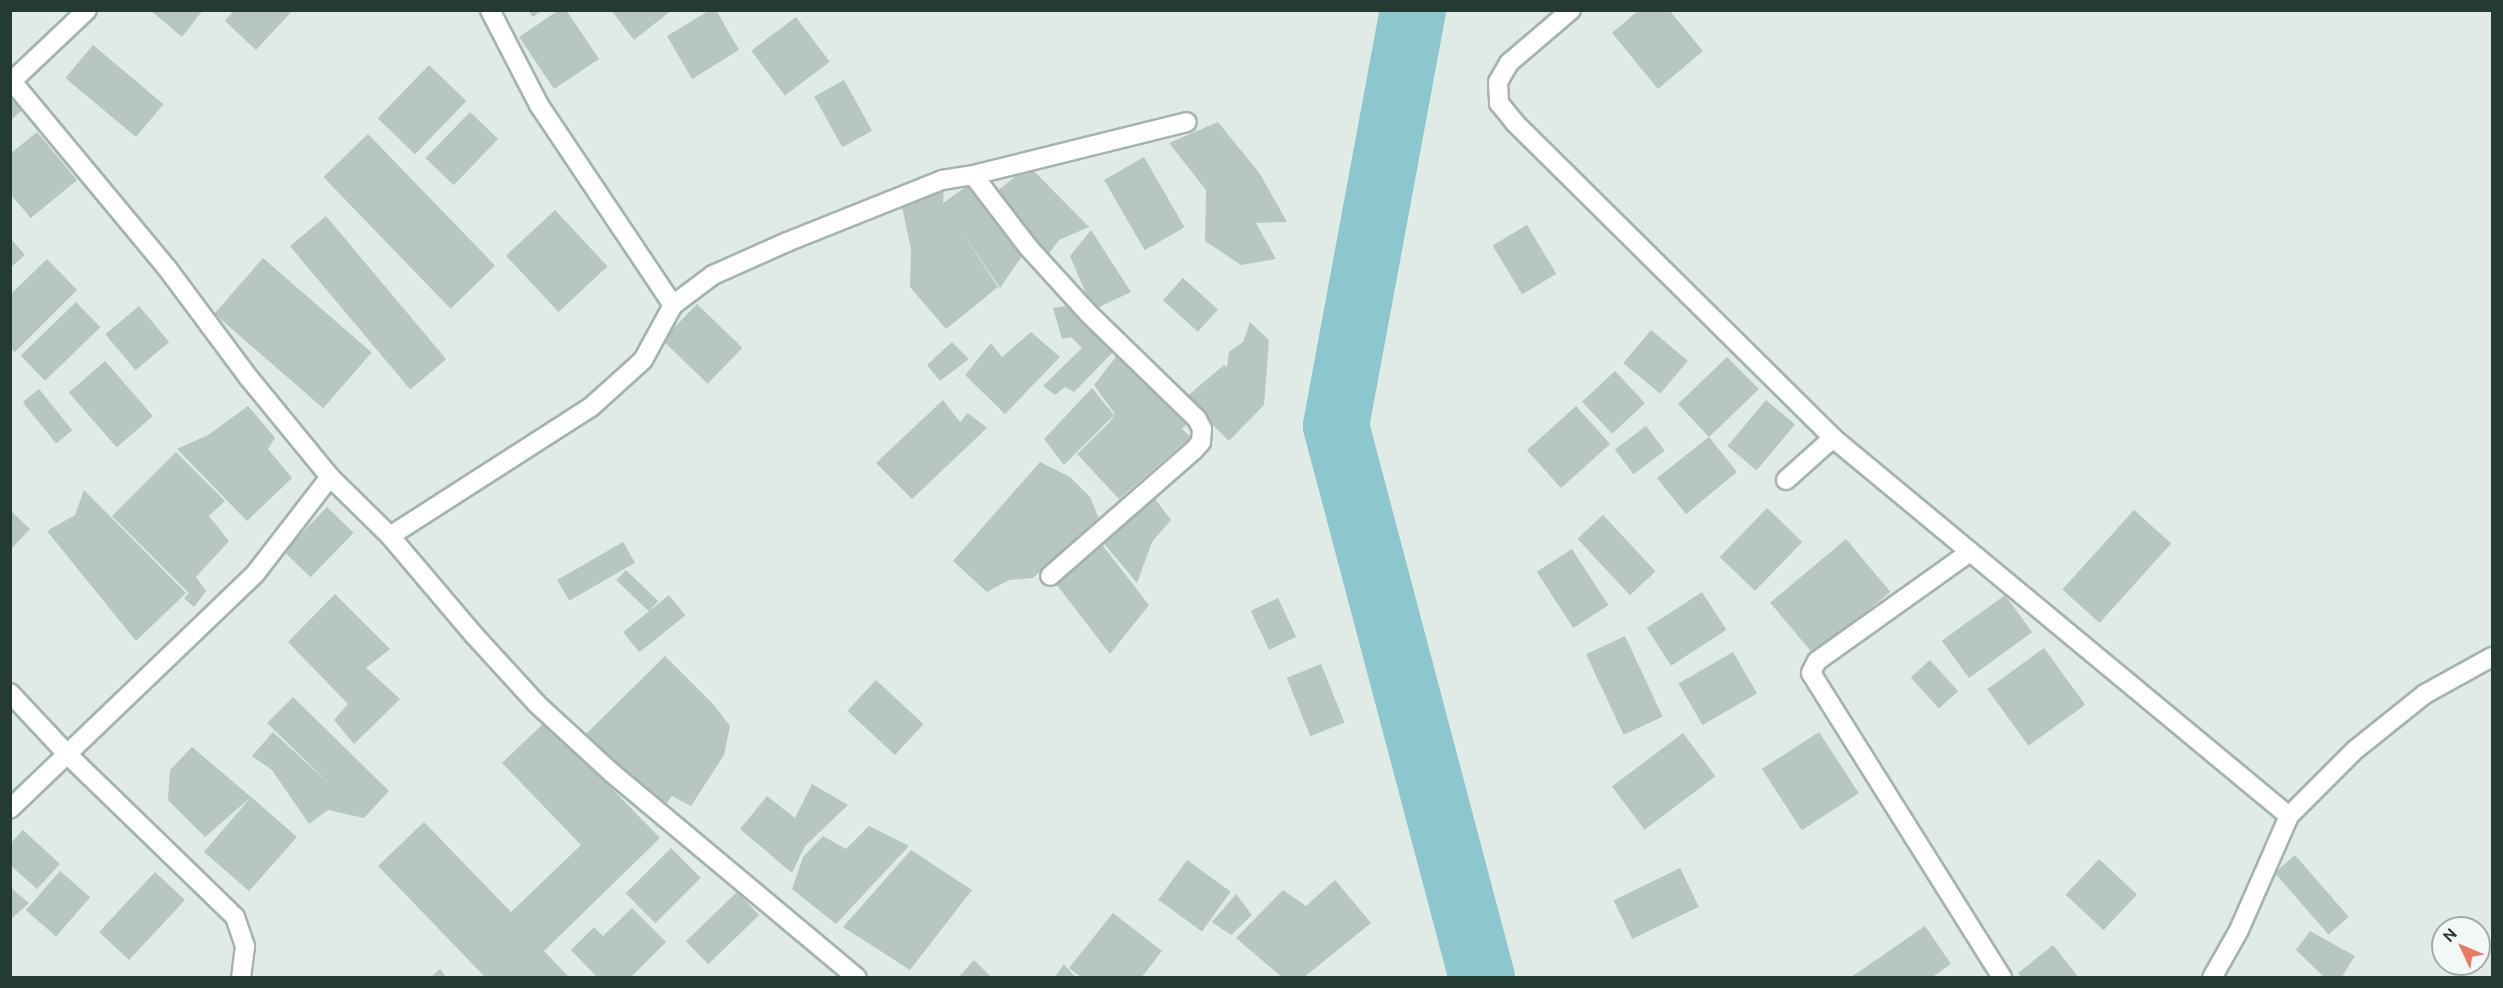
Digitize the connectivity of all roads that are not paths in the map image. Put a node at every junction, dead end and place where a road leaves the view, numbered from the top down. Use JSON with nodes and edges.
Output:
{"nodes":[{"id":1,"x":87,"y":10,"type":"edge"},
{"id":2,"x":490,"y":10,"type":"edge"},
{"id":3,"x":1571,"y":10,"type":"edge"},
{"id":4,"x":11,"y":80,"type":"edge"},
{"id":5,"x":1187,"y":122,"type":"dead end"},
{"id":6,"x":973,"y":175,"type":"junction"},
{"id":7,"x":674,"y":304,"type":"junction"},
{"id":8,"x":1833,"y":438,"type":"junction"},
{"id":9,"x":330,"y":477,"type":"junction"},
{"id":10,"x":1786,"y":480,"type":"dead end"},
{"id":11,"x":390,"y":536,"type":"junction"},
{"id":12,"x":1970,"y":552,"type":"junction"},
{"id":13,"x":1050,"y":576,"type":"dead end"},
{"id":14,"x":2493,"y":657,"type":"edge"},
{"id":15,"x":10,"y":693,"type":"edge"},
{"id":16,"x":67,"y":754,"type":"junction"},
{"id":17,"x":10,"y":809,"type":"edge"},
{"id":18,"x":2289,"y":816,"type":"junction"},
{"id":19,"x":843,"y":974,"type":"edge"},
{"id":20,"x":241,"y":978,"type":"edge"},
{"id":21,"x":2002,"y":978,"type":"edge"},
{"id":22,"x":2212,"y":978,"type":"edge"}],
"edges":[{"from":1,"to":4,"type":"street"},
{"from":2,"to":7,"type":"street"},
{"from":3,"to":8,"type":"street"},
{"from":4,"to":9,"type":"street"},
{"from":5,"to":6,"type":"street"},
{"from":6,"to":7,"type":"street"},
{"from":6,"to":13,"type":"street"},
{"from":7,"to":11,"type":"street"},
{"from":8,"to":10,"type":"street"},
{"from":8,"to":12,"type":"street"},
{"from":9,"to":11,"type":"street"},
{"from":9,"to":16,"type":"street"},
{"from":11,"to":19,"type":"street"},
{"from":12,"to":18,"type":"street"},
{"from":12,"to":21,"type":"street"},
{"from":14,"to":18,"type":"street"},
{"from":15,"to":16,"type":"street"},
{"from":16,"to":17,"type":"street"},
{"from":16,"to":20,"type":"street"},
{"from":18,"to":22,"type":"street"}]}
